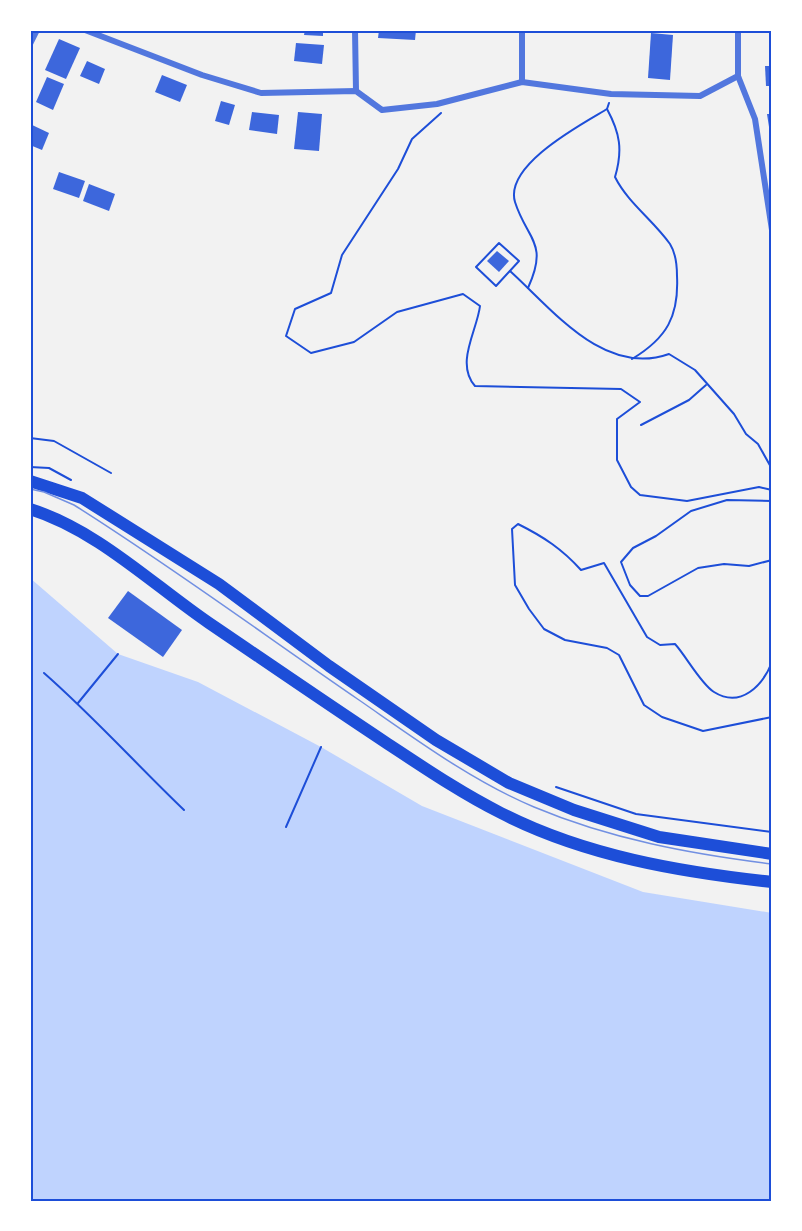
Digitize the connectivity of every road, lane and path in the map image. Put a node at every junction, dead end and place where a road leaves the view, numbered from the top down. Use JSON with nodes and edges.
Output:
{"nodes":[{"id":1,"x":37,"y":30,"type":"edge"},
{"id":2,"x":85,"y":30,"type":"edge"},
{"id":3,"x":355,"y":30,"type":"edge"},
{"id":4,"x":522,"y":30,"type":"edge"},
{"id":5,"x":738,"y":30,"type":"edge"},
{"id":6,"x":30,"y":44,"type":"edge"},
{"id":7,"x":738,"y":76,"type":"junction"},
{"id":8,"x":522,"y":82,"type":"junction"},
{"id":9,"x":356,"y":92,"type":"junction"},
{"id":10,"x":611,"y":94,"type":"junction"},
{"id":11,"x":456,"y":99,"type":"junction"},
{"id":12,"x":607,"y":109,"type":"junction"},
{"id":13,"x":772,"y":230,"type":"edge"},
{"id":14,"x":510,"y":271,"type":"junction"},
{"id":15,"x":528,"y":288,"type":"junction"},
{"id":16,"x":632,"y":359,"type":"junction"},
{"id":17,"x":706,"y":385,"type":"junction"},
{"id":18,"x":641,"y":425,"type":"dead end"},
{"id":19,"x":30,"y":438,"type":"edge"},
{"id":20,"x":30,"y":467,"type":"edge"},
{"id":21,"x":772,"y":469,"type":"edge"},
{"id":22,"x":111,"y":473,"type":"dead end"},
{"id":23,"x":30,"y":481,"type":"edge"},
{"id":24,"x":76,"y":482,"type":"dead end"},
{"id":25,"x":772,"y":490,"type":"edge"},
{"id":26,"x":772,"y":501,"type":"edge"},
{"id":27,"x":30,"y":509,"type":"edge"},
{"id":28,"x":772,"y":560,"type":"edge"},
{"id":29,"x":118,"y":654,"type":"dead end"},
{"id":30,"x":772,"y":662,"type":"edge"},
{"id":31,"x":44,"y":673,"type":"dead end"},
{"id":32,"x":766,"y":676,"type":"junction"},
{"id":33,"x":772,"y":680,"type":"edge"},
{"id":34,"x":78,"y":703,"type":"junction"},
{"id":35,"x":772,"y":717,"type":"edge"},
{"id":36,"x":321,"y":747,"type":"dead end"},
{"id":37,"x":547,"y":783,"type":"dead end"},
{"id":38,"x":184,"y":810,"type":"dead end"},
{"id":39,"x":286,"y":827,"type":"dead end"},
{"id":40,"x":772,"y":832,"type":"edge"},
{"id":41,"x":772,"y":854,"type":"edge"},
{"id":42,"x":772,"y":882,"type":"edge"}],
"edges":[{"from":1,"to":6,"type":"street"},
{"from":2,"to":9,"type":"street"},
{"from":3,"to":9,"type":"street"},
{"from":4,"to":8,"type":"street"},
{"from":5,"to":7,"type":"street"},
{"from":7,"to":10,"type":"street"},
{"from":7,"to":13,"type":"street"},
{"from":8,"to":10,"type":"street"},
{"from":8,"to":11,"type":"street"},
{"from":9,"to":11,"type":"street"},
{"from":10,"to":12,"type":"path"},
{"from":11,"to":25,"type":"path"},
{"from":12,"to":15,"type":"path"},
{"from":12,"to":16,"type":"path"},
{"from":14,"to":14,"type":"path"},
{"from":14,"to":15,"type":"path"},
{"from":15,"to":16,"type":"path"},
{"from":16,"to":17,"type":"path"},
{"from":17,"to":18,"type":"path"},
{"from":17,"to":21,"type":"path"},
{"from":19,"to":22,"type":"path"},
{"from":20,"to":24,"type":"path"},
{"from":23,"to":41,"type":"main road"},
{"from":26,"to":28,"type":"path"},
{"from":27,"to":42,"type":"main road"},
{"from":29,"to":34,"type":"path"},
{"from":30,"to":32,"type":"path"},
{"from":31,"to":34,"type":"path"},
{"from":32,"to":33,"type":"path"},
{"from":32,"to":35,"type":"path"},
{"from":34,"to":38,"type":"path"},
{"from":36,"to":39,"type":"path"},
{"from":37,"to":40,"type":"path"}]}
